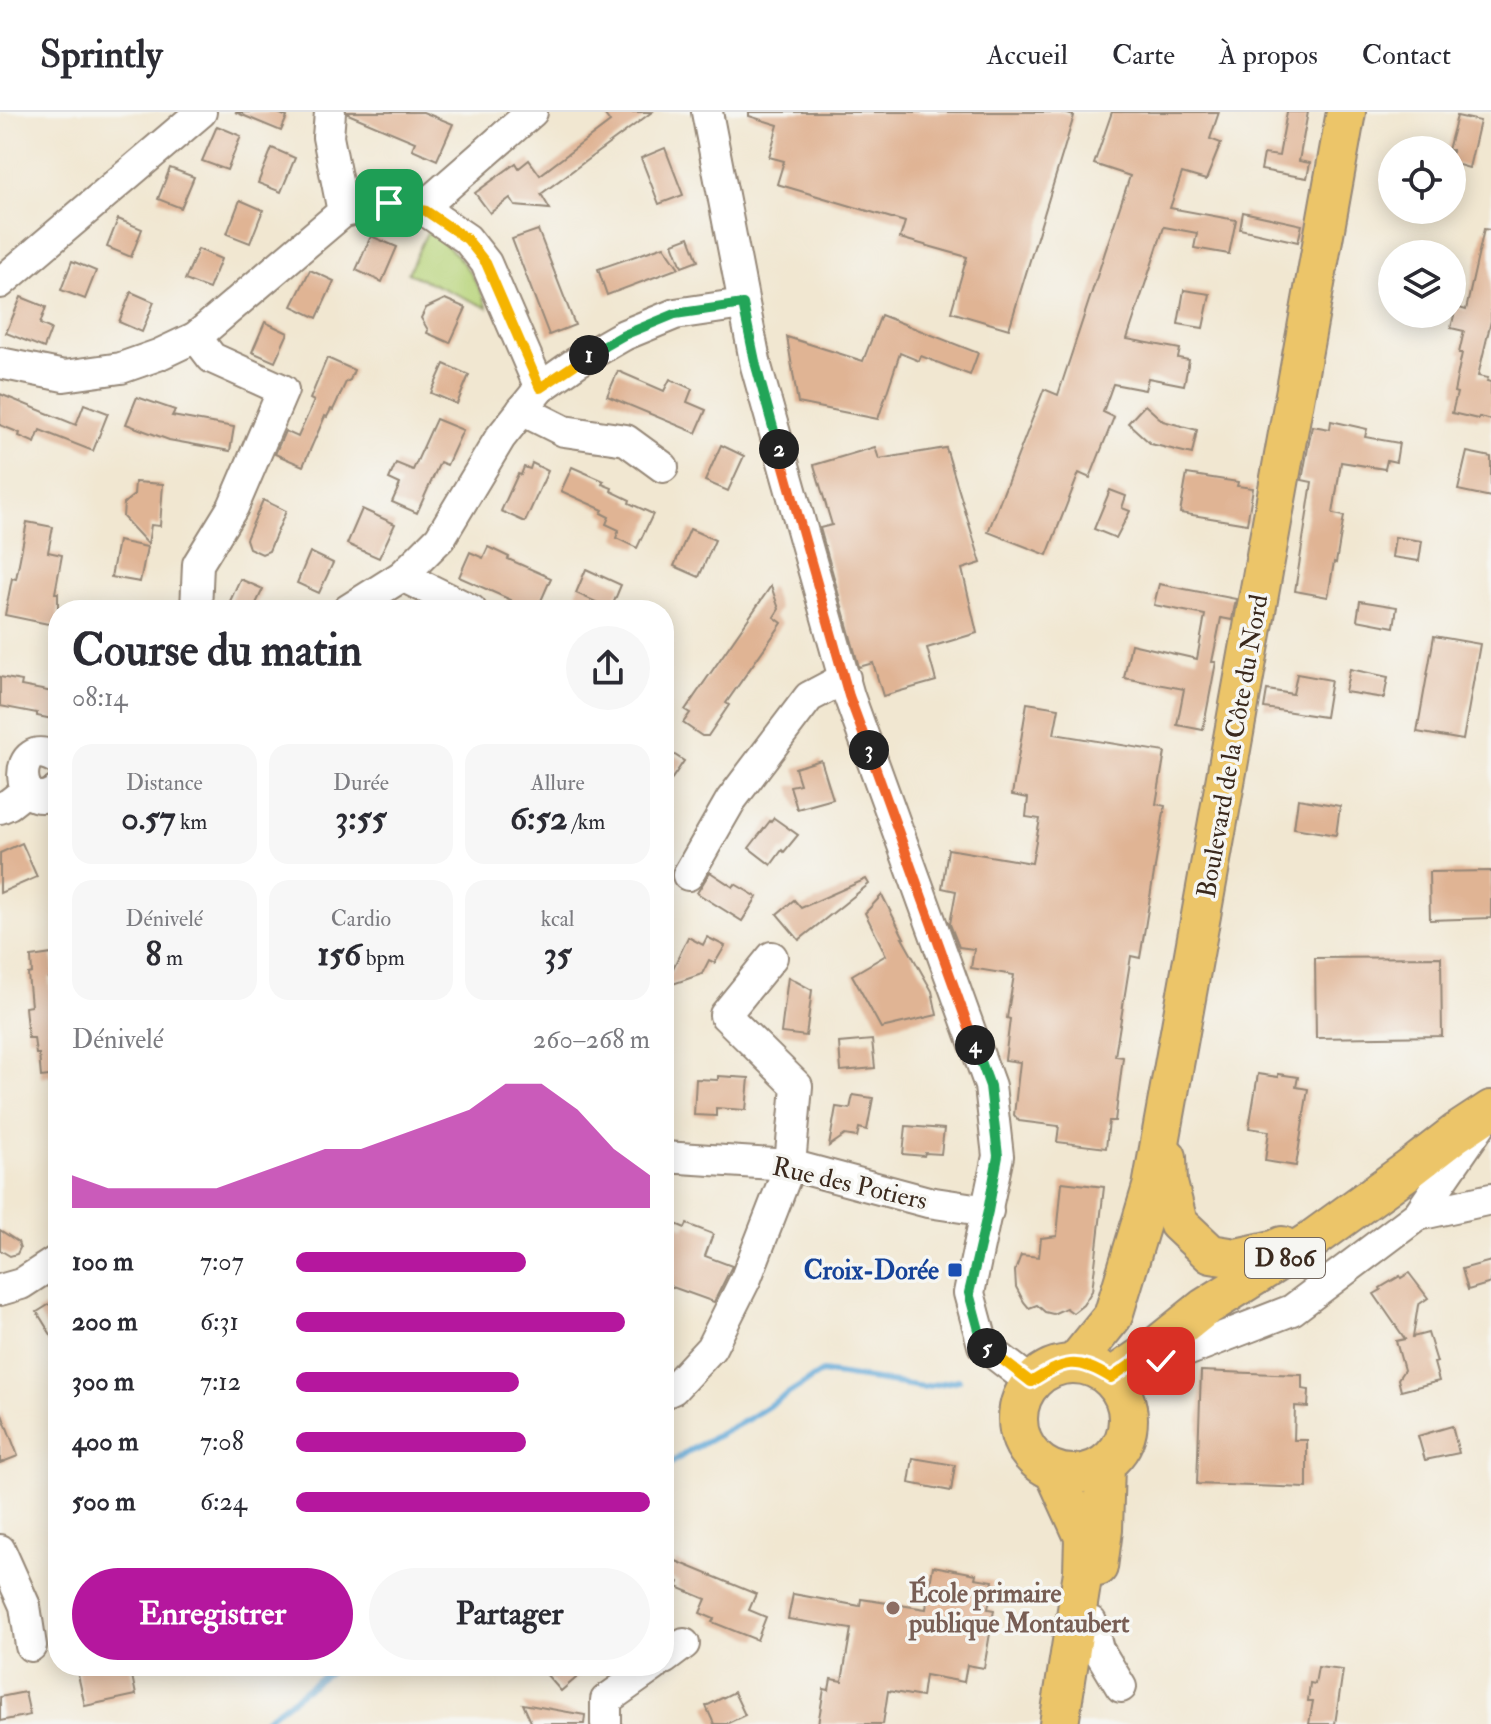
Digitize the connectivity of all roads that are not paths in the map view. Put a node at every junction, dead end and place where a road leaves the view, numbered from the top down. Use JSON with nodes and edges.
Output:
{"nodes":[{"id":1,"x":201,"y":112,"type":"edge"},
{"id":2,"x":330,"y":112,"type":"edge"},
{"id":3,"x":532,"y":112,"type":"edge"},
{"id":4,"x":707,"y":112,"type":"edge"},
{"id":5,"x":1346,"y":112,"type":"edge"},
{"id":6,"x":426,"y":211,"type":"junction"},
{"id":7,"x":343,"y":212,"type":"junction"},
{"id":8,"x":0,"y":283,"type":"edge"},
{"id":9,"x":743,"y":304,"type":"junction"},
{"id":10,"x":196,"y":337,"type":"junction"},
{"id":11,"x":0,"y":363,"type":"edge"},
{"id":12,"x":531,"y":399,"type":"junction"},
{"id":13,"x":663,"y":467,"type":"dead end"},
{"id":14,"x":402,"y":576,"type":"junction"},
{"id":15,"x":196,"y":600,"type":"edge"},
{"id":16,"x":364,"y":600,"type":"edge"},
{"id":17,"x":451,"y":600,"type":"edge"},
{"id":18,"x":845,"y":678,"type":"junction"},
{"id":19,"x":48,"y":755,"type":"edge"},
{"id":20,"x":17,"y":769,"type":"edge"},
{"id":21,"x":48,"y":796,"type":"edge"},
{"id":22,"x":0,"y":808,"type":"edge"},
{"id":23,"x":688,"y":875,"type":"dead end"},
{"id":24,"x":772,"y":957,"type":"dead end"},
{"id":25,"x":1166,"y":1111,"type":"junction"},
{"id":26,"x":1490,"y":1111,"type":"edge"},
{"id":27,"x":1456,"y":1133,"type":"junction"},
{"id":28,"x":674,"y":1158,"type":"edge"},
{"id":29,"x":790,"y":1165,"type":"junction"},
{"id":30,"x":1491,"y":1199,"type":"edge"},
{"id":31,"x":988,"y":1211,"type":"junction"},
{"id":32,"x":1418,"y":1215,"type":"junction"},
{"id":33,"x":48,"y":1266,"type":"edge"},
{"id":34,"x":0,"y":1290,"type":"edge"},
{"id":35,"x":1153,"y":1349,"type":"junction"},
{"id":36,"x":1075,"y":1363,"type":"junction"},
{"id":37,"x":1111,"y":1378,"type":"junction"},
{"id":38,"x":1031,"y":1382,"type":"junction"},
{"id":39,"x":674,"y":1388,"type":"edge"},
{"id":40,"x":1105,"y":1465,"type":"junction"},
{"id":41,"x":1054,"y":1471,"type":"junction"},
{"id":42,"x":0,"y":1550,"type":"edge"},
{"id":43,"x":1091,"y":1622,"type":"junction"},
{"id":44,"x":31,"y":1646,"type":"dead end"},
{"id":45,"x":640,"y":1676,"type":"edge"},
{"id":46,"x":1121,"y":1687,"type":"dead end"},
{"id":47,"x":606,"y":1724,"type":"edge"},
{"id":48,"x":1059,"y":1724,"type":"edge"},
{"id":49,"x":1076,"y":1724,"type":"edge"}],
"edges":[{"from":1,"to":8,"type":"street"},
{"from":2,"to":7,"type":"street"},
{"from":3,"to":6,"type":"street"},
{"from":4,"to":9,"type":"street"},
{"from":5,"to":25,"type":"main road","name":"Boulevard de la Côte du Nord"},
{"from":6,"to":7,"type":"street"},
{"from":6,"to":12,"type":"street"},
{"from":7,"to":10,"type":"street"},
{"from":9,"to":12,"type":"street"},
{"from":9,"to":18,"type":"street"},
{"from":10,"to":11,"type":"street"},
{"from":10,"to":15,"type":"street"},
{"from":12,"to":13,"type":"street"},
{"from":12,"to":14,"type":"street"},
{"from":14,"to":16,"type":"street"},
{"from":14,"to":17,"type":"street"},
{"from":18,"to":23,"type":"street"},
{"from":18,"to":31,"type":"street"},
{"from":19,"to":20,"type":"street"},
{"from":20,"to":21,"type":"street"},
{"from":20,"to":22,"type":"street"},
{"from":24,"to":29,"type":"street"},
{"from":25,"to":27,"type":"main road"},
{"from":25,"to":36,"type":"main road","name":"Boulevard de la Côte du Nord"},
{"from":26,"to":27,"type":"main road","number":"D 806"},
{"from":26,"to":32,"type":"street"},
{"from":27,"to":35,"type":"main road","number":"D 806"},
{"from":28,"to":29,"type":"street","name":"Rue des Potiers"},
{"from":29,"to":31,"type":"street","name":"Rue des Potiers"},
{"from":29,"to":39,"type":"street"},
{"from":30,"to":32,"type":"street"},
{"from":31,"to":38,"type":"street"},
{"from":32,"to":35,"type":"street"},
{"from":33,"to":34,"type":"street"},
{"from":35,"to":37,"type":"main road","number":"D 806"},
{"from":36,"to":37,"type":"main road"},
{"from":36,"to":38,"type":"main road"},
{"from":37,"to":40,"type":"main road"},
{"from":38,"to":41,"type":"main road"},
{"from":40,"to":41,"type":"main road"},
{"from":40,"to":43,"type":"main road"},
{"from":41,"to":48,"type":"main road"},
{"from":42,"to":44,"type":"street"},
{"from":43,"to":46,"type":"street"},
{"from":43,"to":49,"type":"main road"},
{"from":45,"to":47,"type":"street"}]}
